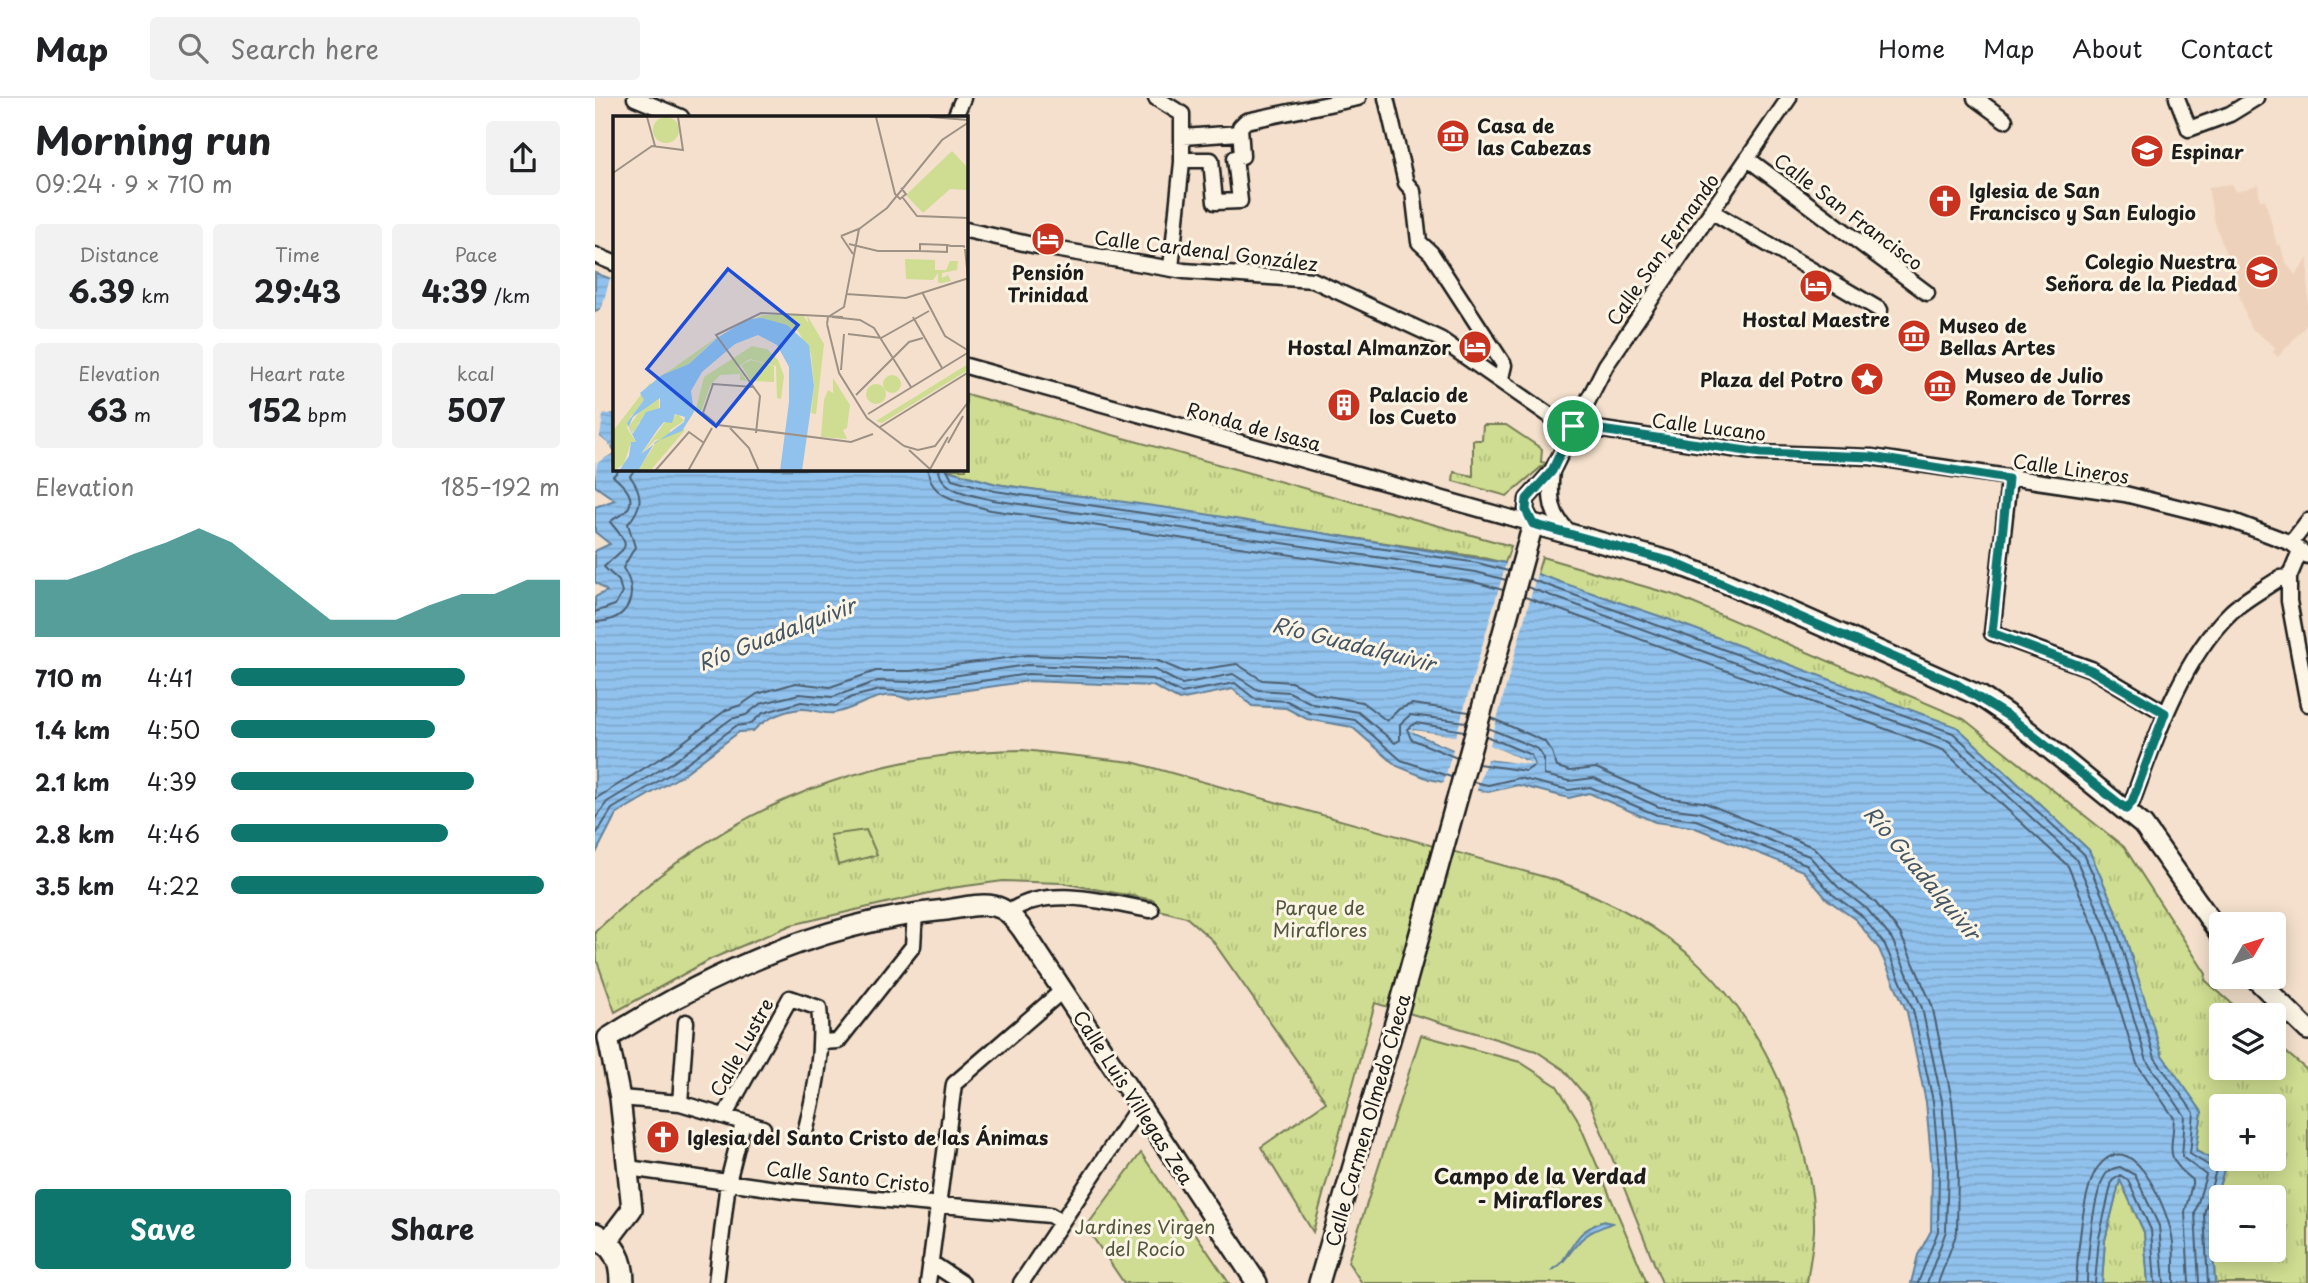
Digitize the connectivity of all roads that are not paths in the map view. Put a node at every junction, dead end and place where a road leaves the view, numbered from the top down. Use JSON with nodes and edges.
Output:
{"nodes":[{"id":1,"x":635,"y":98,"type":"edge"},
{"id":2,"x":963,"y":98,"type":"edge"},
{"id":3,"x":1156,"y":98,"type":"edge"},
{"id":4,"x":1358,"y":98,"type":"edge"},
{"id":5,"x":1385,"y":98,"type":"edge"},
{"id":6,"x":1789,"y":98,"type":"edge"},
{"id":7,"x":1975,"y":98,"type":"edge"},
{"id":8,"x":2177,"y":98,"type":"edge"},
{"id":9,"x":2256,"y":98,"type":"edge"},
{"id":10,"x":679,"y":116,"type":"edge"},
{"id":11,"x":955,"y":116,"type":"edge"},
{"id":12,"x":2005,"y":120,"type":"dead end"},
{"id":13,"x":1243,"y":127,"type":"junction"},
{"id":14,"x":1183,"y":137,"type":"junction"},
{"id":15,"x":1748,"y":159,"type":"junction"},
{"id":16,"x":1182,"y":161,"type":"junction"},
{"id":17,"x":1711,"y":211,"type":"junction"},
{"id":18,"x":968,"y":230,"type":"edge"},
{"id":19,"x":595,"y":256,"type":"edge"},
{"id":20,"x":613,"y":263,"type":"edge"},
{"id":21,"x":1171,"y":268,"type":"junction"},
{"id":22,"x":1927,"y":293,"type":"dead end"},
{"id":23,"x":1879,"y":310,"type":"dead end"},
{"id":24,"x":968,"y":367,"type":"edge"},
{"id":25,"x":1501,"y":378,"type":"junction"},
{"id":26,"x":1573,"y":426,"type":"junction"},
{"id":27,"x":1841,"y":456,"type":"joint"},
{"id":28,"x":1552,"y":471,"type":"junction"},
{"id":29,"x":2008,"y":479,"type":"junction"},
{"id":30,"x":2308,"y":521,"type":"edge"},
{"id":31,"x":1530,"y":534,"type":"junction"},
{"id":32,"x":1575,"y":536,"type":"junction"},
{"id":33,"x":2300,"y":550,"type":"edge"},
{"id":34,"x":2289,"y":577,"type":"junction"},
{"id":35,"x":2308,"y":704,"type":"edge"},
{"id":36,"x":2165,"y":713,"type":"junction"},
{"id":37,"x":2126,"y":809,"type":"junction"},
{"id":38,"x":1151,"y":910,"type":"dead end"},
{"id":39,"x":915,"y":912,"type":"junction"},
{"id":40,"x":1009,"y":912,"type":"junction"},
{"id":41,"x":2209,"y":918,"type":"edge"},
{"id":42,"x":2266,"y":989,"type":"edge"},
{"id":43,"x":1063,"y":990,"type":"junction"},
{"id":44,"x":686,"y":1022,"type":"dead end"},
{"id":45,"x":2308,"y":1030,"type":"edge"},
{"id":46,"x":823,"y":1042,"type":"junction"},
{"id":47,"x":620,"y":1098,"type":"junction"},
{"id":48,"x":680,"y":1103,"type":"junction"},
{"id":49,"x":1139,"y":1106,"type":"junction"},
{"id":50,"x":725,"y":1115,"type":"junction"},
{"id":51,"x":743,"y":1122,"type":"junction"},
{"id":52,"x":763,"y":1128,"type":"dead end"},
{"id":53,"x":804,"y":1137,"type":"dead end"},
{"id":54,"x":628,"y":1168,"type":"junction"},
{"id":55,"x":728,"y":1182,"type":"junction"},
{"id":56,"x":938,"y":1206,"type":"junction"},
{"id":57,"x":1061,"y":1222,"type":"junction"},
{"id":58,"x":601,"y":1238,"type":"edge"},
{"id":59,"x":930,"y":1262,"type":"junction"},
{"id":60,"x":622,"y":1283,"type":"edge"},
{"id":61,"x":716,"y":1283,"type":"edge"},
{"id":62,"x":928,"y":1283,"type":"edge"},
{"id":63,"x":962,"y":1283,"type":"edge"},
{"id":64,"x":1021,"y":1283,"type":"edge"},
{"id":65,"x":1257,"y":1283,"type":"edge"},
{"id":66,"x":1319,"y":1283,"type":"edge"}],
"edges":[{"from":1,"to":10,"type":"street"},
{"from":2,"to":11,"type":"street"},
{"from":3,"to":14,"type":"street"},
{"from":4,"to":13,"type":"street"},
{"from":5,"to":25,"type":"street"},
{"from":6,"to":15,"type":"street","name":"Calle San Fernando"},
{"from":7,"to":12,"type":"street"},
{"from":8,"to":9,"type":"street"},
{"from":13,"to":14,"type":"street"},
{"from":13,"to":16,"type":"street"},
{"from":14,"to":16,"type":"street"},
{"from":15,"to":17,"type":"street","name":"Calle San Fernando"},
{"from":15,"to":22,"type":"street","name":"Calle San Francisco"},
{"from":16,"to":21,"type":"street"},
{"from":17,"to":23,"type":"street"},
{"from":17,"to":26,"type":"street","name":"Calle San Fernando"},
{"from":18,"to":21,"type":"street","name":"Calle Cardenal González"},
{"from":19,"to":20,"type":"street"},
{"from":21,"to":25,"type":"street","name":"Calle Cardenal González"},
{"from":24,"to":31,"type":"street","name":"Ronda de Isasa"},
{"from":25,"to":26,"type":"street","name":"Calle Cardenal González"},
{"from":26,"to":27,"type":"street","name":"Calle Lucano"},
{"from":26,"to":28,"type":"street","name":"Calle San Fernando"},
{"from":27,"to":29,"type":"street","name":"Calle Lineros"},
{"from":28,"to":31,"type":"street"},
{"from":28,"to":32,"type":"street"},
{"from":29,"to":33,"type":"street","name":"Calle Lineros"},
{"from":29,"to":36,"type":"street"},
{"from":30,"to":33,"type":"street"},
{"from":31,"to":32,"type":"street"},
{"from":31,"to":66,"type":"street","name":"Calle Carmen Olmedo Checa"},
{"from":32,"to":37,"type":"street"},
{"from":33,"to":34,"type":"street"},
{"from":34,"to":35,"type":"street"},
{"from":34,"to":36,"type":"street"},
{"from":36,"to":37,"type":"street"},
{"from":37,"to":41,"type":"street"},
{"from":38,"to":40,"type":"street"},
{"from":39,"to":40,"type":"street"},
{"from":39,"to":46,"type":"street"},
{"from":39,"to":47,"type":"street"},
{"from":40,"to":43,"type":"street","name":"Calle Luis Villegas Zea"},
{"from":42,"to":45,"type":"street"},
{"from":43,"to":49,"type":"street","name":"Calle Luis Villegas Zea"},
{"from":43,"to":56,"type":"street"},
{"from":44,"to":48,"type":"street"},
{"from":46,"to":50,"type":"street","name":"Calle Lustre"},
{"from":46,"to":53,"type":"street"},
{"from":47,"to":48,"type":"street"},
{"from":47,"to":54,"type":"street"},
{"from":48,"to":50,"type":"street"},
{"from":49,"to":57,"type":"street"},
{"from":49,"to":65,"type":"street","name":"Calle Luis Villegas Zea"},
{"from":50,"to":51,"type":"street"},
{"from":51,"to":52,"type":"street"},
{"from":51,"to":55,"type":"street"},
{"from":54,"to":55,"type":"street","name":"Calle Santo Cristo"},
{"from":54,"to":58,"type":"street"},
{"from":55,"to":56,"type":"street","name":"Calle Santo Cristo"},
{"from":55,"to":61,"type":"street"},
{"from":56,"to":57,"type":"street","name":"Calle Santo Cristo"},
{"from":56,"to":59,"type":"street"},
{"from":57,"to":64,"type":"street"},
{"from":58,"to":60,"type":"main road"},
{"from":59,"to":62,"type":"street"},
{"from":59,"to":63,"type":"street"}]}
